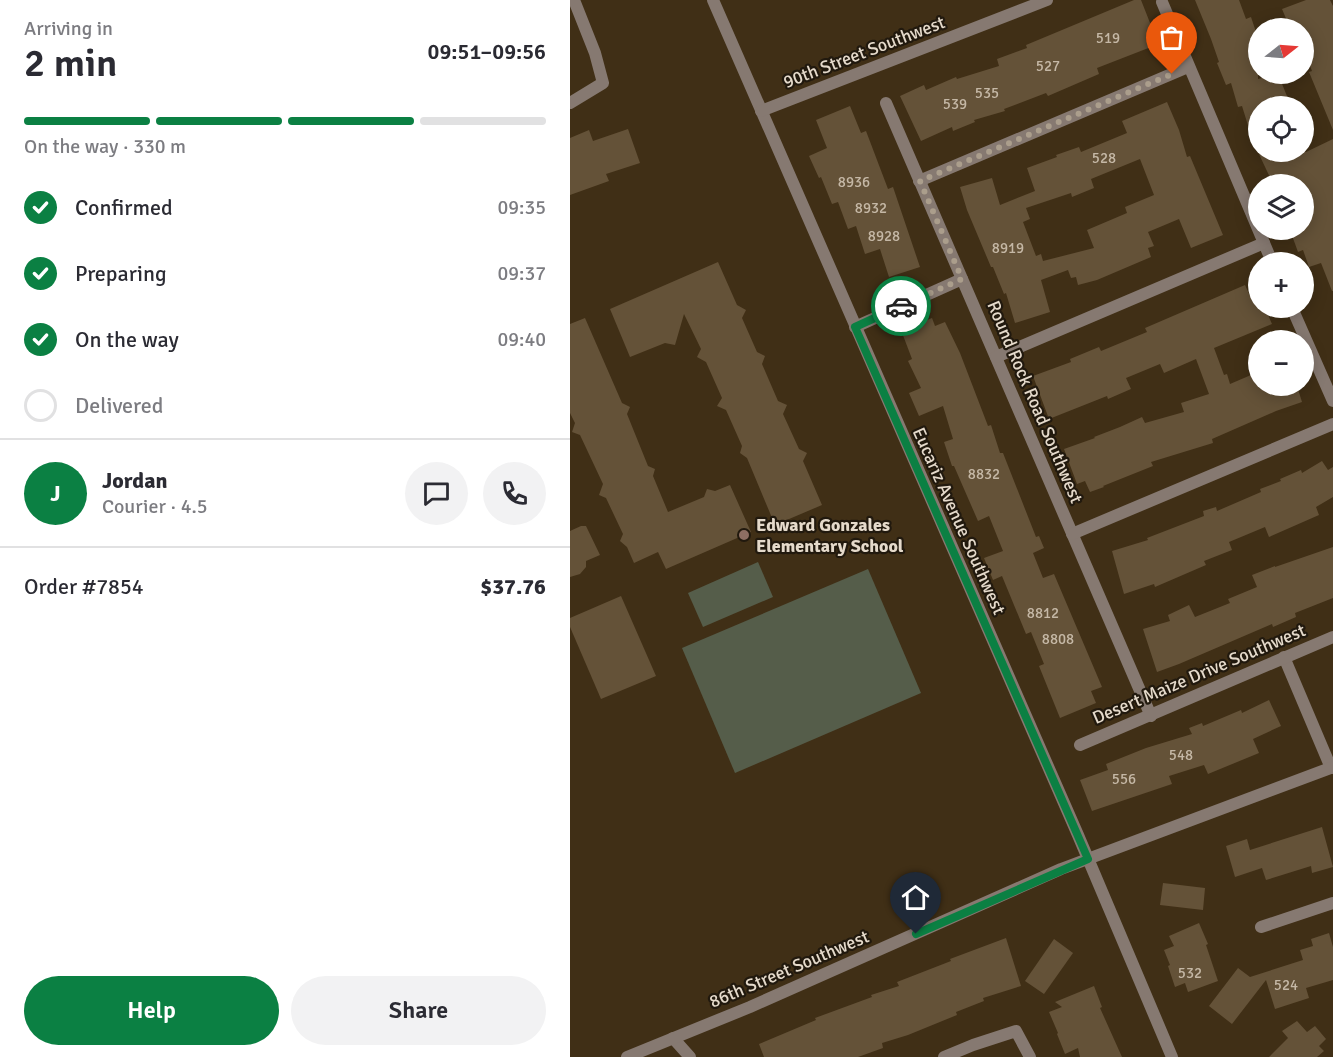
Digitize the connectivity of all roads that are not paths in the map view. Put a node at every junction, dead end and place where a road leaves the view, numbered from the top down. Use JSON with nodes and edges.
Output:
{"nodes":[{"id":1,"x":574,"y":0,"type":"edge"},
{"id":2,"x":713,"y":0,"type":"edge"},
{"id":3,"x":1047,"y":0,"type":"edge"},
{"id":4,"x":1162,"y":2,"type":"dead end"},
{"id":5,"x":1188,"y":67,"type":"junction"},
{"id":6,"x":570,"y":103,"type":"edge"},
{"id":7,"x":886,"y":103,"type":"dead end"},
{"id":8,"x":761,"y":111,"type":"junction"},
{"id":9,"x":920,"y":181,"type":"junction"},
{"id":10,"x":1264,"y":243,"type":"junction"},
{"id":11,"x":1268,"y":252,"type":"edge"},
{"id":12,"x":962,"y":279,"type":"junction"},
{"id":13,"x":1296,"y":318,"type":"edge"},
{"id":14,"x":855,"y":327,"type":"junction"},
{"id":15,"x":996,"y":357,"type":"junction"},
{"id":16,"x":1333,"y":401,"type":"edge"},
{"id":17,"x":1333,"y":423,"type":"edge"},
{"id":18,"x":1072,"y":534,"type":"junction"},
{"id":19,"x":1333,"y":637,"type":"edge"},
{"id":20,"x":1284,"y":657,"type":"junction"},
{"id":21,"x":1151,"y":716,"type":"junction"},
{"id":22,"x":1080,"y":745,"type":"dead end"},
{"id":23,"x":1332,"y":767,"type":"edge"},
{"id":24,"x":1088,"y":859,"type":"junction"},
{"id":25,"x":1333,"y":903,"type":"edge"},
{"id":26,"x":1261,"y":927,"type":"dead end"},
{"id":27,"x":673,"y":1038,"type":"junction"},
{"id":28,"x":627,"y":1057,"type":"edge"},
{"id":29,"x":675,"y":1057,"type":"edge"},
{"id":30,"x":690,"y":1057,"type":"edge"},
{"id":31,"x":944,"y":1057,"type":"edge"},
{"id":32,"x":1030,"y":1057,"type":"edge"},
{"id":33,"x":1172,"y":1057,"type":"edge"}],
"edges":[{"from":1,"to":6,"type":"street"},
{"from":2,"to":8,"type":"street","name":"Eucariz Avenue Southwest"},
{"from":3,"to":8,"type":"street","name":"90th Street Southwest"},
{"from":4,"to":5,"type":"street"},
{"from":5,"to":9,"type":"street"},
{"from":5,"to":10,"type":"street"},
{"from":7,"to":9,"type":"street","name":"Round Rock Road Southwest"},
{"from":8,"to":14,"type":"street","name":"Eucariz Avenue Southwest"},
{"from":9,"to":12,"type":"street","name":"Round Rock Road Southwest"},
{"from":10,"to":11,"type":"street"},
{"from":10,"to":15,"type":"street"},
{"from":12,"to":14,"type":"street"},
{"from":12,"to":15,"type":"street","name":"Round Rock Road Southwest"},
{"from":13,"to":16,"type":"street"},
{"from":14,"to":24,"type":"street","name":"Eucariz Avenue Southwest"},
{"from":15,"to":18,"type":"street","name":"Round Rock Road Southwest"},
{"from":17,"to":18,"type":"street"},
{"from":18,"to":21,"type":"street","name":"Round Rock Road Southwest"},
{"from":19,"to":20,"type":"street","name":"Desert Maize Drive Southwest"},
{"from":20,"to":21,"type":"street","name":"Desert Maize Drive Southwest"},
{"from":20,"to":23,"type":"street"},
{"from":21,"to":22,"type":"street","name":"Desert Maize Drive Southwest"},
{"from":23,"to":24,"type":"street","name":"86th Street Southwest"},
{"from":24,"to":27,"type":"street","name":"86th Street Southwest"},
{"from":24,"to":33,"type":"street","name":"Eucariz Avenue Southwest"},
{"from":25,"to":26,"type":"street"},
{"from":27,"to":28,"type":"street","name":"86th Street Southwest"},
{"from":27,"to":29,"type":"street"},
{"from":27,"to":30,"type":"street"},
{"from":31,"to":32,"type":"street"}]}
